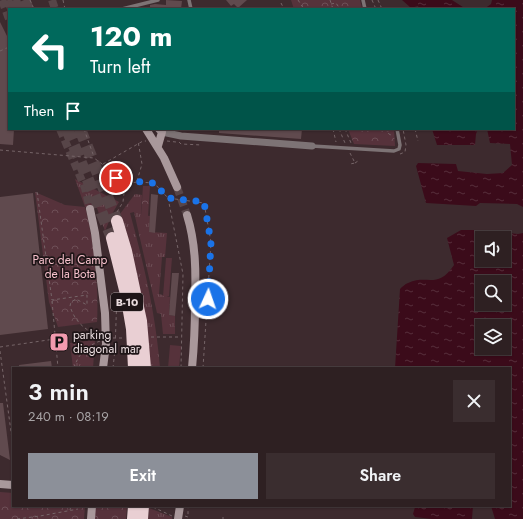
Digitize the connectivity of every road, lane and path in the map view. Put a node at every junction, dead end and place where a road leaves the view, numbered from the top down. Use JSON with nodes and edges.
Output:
{"nodes":[{"id":1,"x":158,"y":0,"type":"edge"},
{"id":2,"x":330,"y":0,"type":"edge"},
{"id":3,"x":282,"y":3,"type":"dead end"},
{"id":4,"x":331,"y":4,"type":"junction"},
{"id":5,"x":126,"y":8,"type":"edge"},
{"id":6,"x":284,"y":8,"type":"edge"},
{"id":7,"x":333,"y":8,"type":"edge"},
{"id":8,"x":339,"y":8,"type":"edge"},
{"id":9,"x":84,"y":130,"type":"edge"},
{"id":10,"x":147,"y":130,"type":"edge"},
{"id":11,"x":161,"y":130,"type":"edge"},
{"id":12,"x":333,"y":130,"type":"edge"},
{"id":13,"x":339,"y":130,"type":"edge"},
{"id":14,"x":345,"y":130,"type":"edge"},
{"id":15,"x":385,"y":130,"type":"edge"},
{"id":16,"x":397,"y":130,"type":"edge"},
{"id":17,"x":415,"y":130,"type":"edge"},
{"id":18,"x":399,"y":138,"type":"junction"},
{"id":19,"x":344,"y":140,"type":"dead end"},
{"id":20,"x":350,"y":140,"type":"dead end"},
{"id":21,"x":138,"y":141,"type":"dead end"},
{"id":22,"x":144,"y":141,"type":"dead end"},
{"id":23,"x":418,"y":141,"type":"dead end"},
{"id":24,"x":179,"y":142,"type":"dead end"},
{"id":25,"x":139,"y":144,"type":"junction"},
{"id":26,"x":202,"y":145,"type":"dead end"},
{"id":27,"x":158,"y":146,"type":"junction"},
{"id":28,"x":312,"y":146,"type":"joint"},
{"id":29,"x":335,"y":148,"type":"junction"},
{"id":30,"x":0,"y":150,"type":"edge"},
{"id":31,"x":94,"y":158,"type":"junction"},
{"id":32,"x":358,"y":161,"type":"dead end"},
{"id":33,"x":354,"y":163,"type":"dead end"},
{"id":34,"x":102,"y":164,"type":"junction"},
{"id":35,"x":137,"y":182,"type":"junction"},
{"id":36,"x":177,"y":187,"type":"tunnel mouth"},
{"id":37,"x":37,"y":192,"type":"dead end"},
{"id":38,"x":168,"y":198,"type":"junction"},
{"id":39,"x":90,"y":209,"type":"tunnel mouth"},
{"id":40,"x":187,"y":215,"type":"tunnel mouth"},
{"id":41,"x":117,"y":221,"type":"tunnel mouth"},
{"id":42,"x":112,"y":238,"type":"tunnel mouth"},
{"id":43,"x":52,"y":300,"type":"junction"},
{"id":44,"x":100,"y":336,"type":"dead end"},
{"id":45,"x":163,"y":337,"type":"dead end"},
{"id":46,"x":182,"y":337,"type":"junction"},
{"id":47,"x":55,"y":339,"type":"junction"},
{"id":48,"x":102,"y":340,"type":"dead end"},
{"id":49,"x":0,"y":347,"type":"edge"},
{"id":50,"x":0,"y":351,"type":"edge"},
{"id":51,"x":58,"y":367,"type":"edge"},
{"id":52,"x":74,"y":367,"type":"edge"},
{"id":53,"x":103,"y":367,"type":"edge"},
{"id":54,"x":134,"y":367,"type":"edge"},
{"id":55,"x":145,"y":367,"type":"edge"},
{"id":56,"x":181,"y":367,"type":"edge"},
{"id":57,"x":192,"y":367,"type":"edge"},
{"id":58,"x":203,"y":367,"type":"edge"},
{"id":59,"x":12,"y":439,"type":"edge"},
{"id":60,"x":0,"y":484,"type":"edge"},
{"id":61,"x":12,"y":485,"type":"edge"},
{"id":62,"x":71,"y":507,"type":"edge"},
{"id":63,"x":92,"y":507,"type":"edge"},
{"id":64,"x":134,"y":507,"type":"edge"},
{"id":65,"x":144,"y":507,"type":"edge"},
{"id":66,"x":153,"y":507,"type":"edge"},
{"id":67,"x":180,"y":507,"type":"edge"},
{"id":68,"x":188,"y":507,"type":"edge"},
{"id":69,"x":78,"y":509,"type":"dead end"},
{"id":70,"x":70,"y":510,"type":"junction"},
{"id":71,"x":178,"y":517,"type":"edge"},
{"id":72,"x":188,"y":517,"type":"junction"},
{"id":73,"x":17,"y":519,"type":"edge"},
{"id":74,"x":91,"y":519,"type":"edge"},
{"id":75,"x":133,"y":519,"type":"edge"},
{"id":76,"x":142,"y":519,"type":"edge"},
{"id":77,"x":188,"y":519,"type":"edge"}],
"edges":[{"from":1,"to":5,"type":"lane"},
{"from":2,"to":4,"type":"path"},
{"from":3,"to":6,"type":"path"},
{"from":4,"to":7,"type":"path"},
{"from":4,"to":8,"type":"path"},
{"from":9,"to":31,"type":"path"},
{"from":10,"to":27,"type":"main road"},
{"from":11,"to":27,"type":"main road"},
{"from":11,"to":28,"type":"street"},
{"from":12,"to":29,"type":"path"},
{"from":13,"to":19,"type":"path"},
{"from":14,"to":20,"type":"path"},
{"from":15,"to":18,"type":"path"},
{"from":16,"to":18,"type":"lane"},
{"from":17,"to":23,"type":"path"},
{"from":18,"to":29,"type":"lane"},
{"from":21,"to":25,"type":"path"},
{"from":22,"to":25,"type":"path"},
{"from":24,"to":26,"type":"path"},
{"from":25,"to":34,"type":"path"},
{"from":25,"to":35,"type":"path"},
{"from":27,"to":36,"type":"main road"},
{"from":28,"to":29,"type":"lane"},
{"from":30,"to":31,"type":"path"},
{"from":31,"to":34,"type":"path"},
{"from":32,"to":33,"type":"path"},
{"from":34,"to":35,"type":"path"},
{"from":35,"to":38,"type":"path"},
{"from":37,"to":43,"type":"path"},
{"from":38,"to":46,"type":"path"},
{"from":38,"to":58,"type":"path"},
{"from":39,"to":53,"type":"main road"},
{"from":40,"to":57,"type":"main road"},
{"from":41,"to":55,"type":"highway","number":"B-10"},
{"from":42,"to":54,"type":"highway","number":"B-10"},
{"from":43,"to":44,"type":"path"},
{"from":43,"to":47,"type":"path"},
{"from":45,"to":46,"type":"path"},
{"from":46,"to":56,"type":"path"},
{"from":47,"to":49,"type":"path"},
{"from":47,"to":51,"type":"path"},
{"from":48,"to":52,"type":"path"},
{"from":50,"to":59,"type":"path"},
{"from":60,"to":61,"type":"main road"},
{"from":62,"to":70,"type":"path"},
{"from":63,"to":74,"type":"main road"},
{"from":64,"to":75,"type":"highway"},
{"from":65,"to":76,"type":"highway"},
{"from":66,"to":71,"type":"path"},
{"from":67,"to":71,"type":"main road"},
{"from":68,"to":72,"type":"path"},
{"from":69,"to":70,"type":"path"},
{"from":70,"to":73,"type":"path"},
{"from":71,"to":72,"type":"path"},
{"from":72,"to":77,"type":"path"}]}
